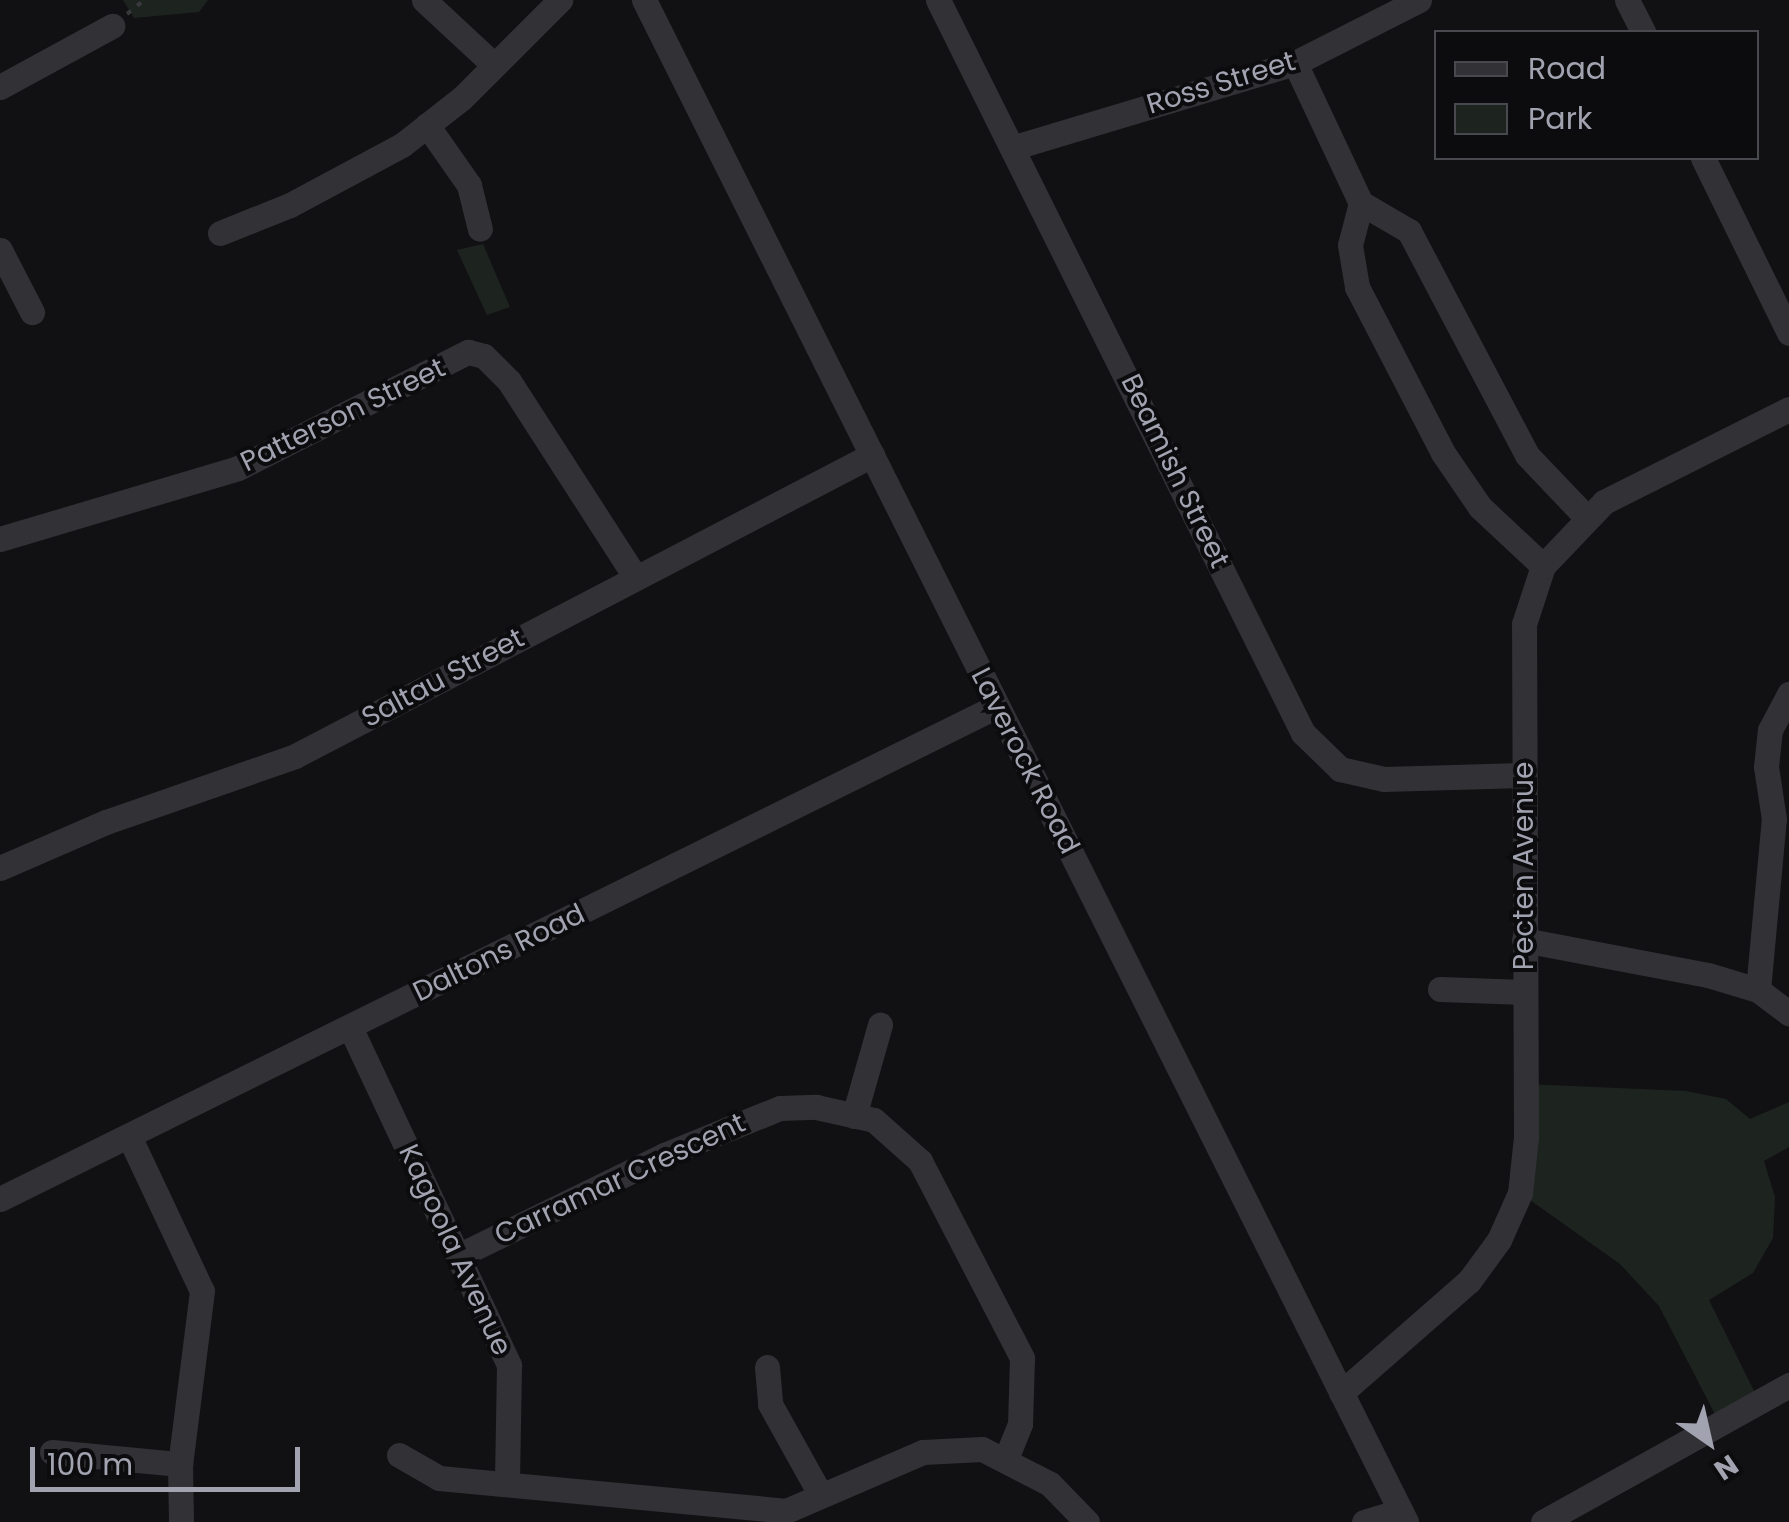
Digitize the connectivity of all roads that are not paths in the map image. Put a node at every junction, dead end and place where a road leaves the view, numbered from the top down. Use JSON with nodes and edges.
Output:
{"nodes":[{"id":1,"x":424,"y":0,"type":"edge"},
{"id":2,"x":560,"y":0,"type":"edge"},
{"id":3,"x":644,"y":0,"type":"edge"},
{"id":4,"x":938,"y":0,"type":"edge"},
{"id":5,"x":1419,"y":0,"type":"edge"},
{"id":6,"x":1627,"y":0,"type":"edge"},
{"id":7,"x":112,"y":26,"type":"dead end"},
{"id":8,"x":1641,"y":30,"type":"edge"},
{"id":9,"x":1296,"y":63,"type":"junction"},
{"id":10,"x":494,"y":65,"type":"junction"},
{"id":11,"x":0,"y":86,"type":"edge"},
{"id":12,"x":427,"y":125,"type":"junction"},
{"id":13,"x":1016,"y":147,"type":"junction"},
{"id":14,"x":1705,"y":160,"type":"edge"},
{"id":15,"x":1361,"y":203,"type":"junction"},
{"id":16,"x":480,"y":229,"type":"dead end"},
{"id":17,"x":220,"y":234,"type":"dead end"},
{"id":18,"x":0,"y":250,"type":"edge"},
{"id":19,"x":32,"y":312,"type":"dead end"},
{"id":20,"x":1789,"y":333,"type":"edge"},
{"id":21,"x":1789,"y":409,"type":"edge"},
{"id":22,"x":872,"y":455,"type":"junction"},
{"id":23,"x":1585,"y":516,"type":"junction"},
{"id":24,"x":0,"y":539,"type":"edge"},
{"id":25,"x":1543,"y":566,"type":"junction"},
{"id":26,"x":636,"y":578,"type":"junction"},
{"id":27,"x":1789,"y":694,"type":"edge"},
{"id":28,"x":998,"y":706,"type":"junction"},
{"id":29,"x":1522,"y":775,"type":"junction"},
{"id":30,"x":0,"y":868,"type":"edge"},
{"id":31,"x":1524,"y":940,"type":"junction"},
{"id":32,"x":1440,"y":988,"type":"dead end"},
{"id":33,"x":1758,"y":990,"type":"junction"},
{"id":34,"x":1524,"y":992,"type":"junction"},
{"id":35,"x":1789,"y":1013,"type":"edge"},
{"id":36,"x":880,"y":1024,"type":"dead end"},
{"id":37,"x":350,"y":1027,"type":"junction"},
{"id":38,"x":854,"y":1116,"type":"junction"},
{"id":39,"x":129,"y":1136,"type":"junction"},
{"id":40,"x":0,"y":1198,"type":"edge"},
{"id":41,"x":460,"y":1254,"type":"junction"},
{"id":42,"x":767,"y":1367,"type":"dead end"},
{"id":43,"x":1789,"y":1385,"type":"edge"},
{"id":44,"x":1341,"y":1393,"type":"junction"},
{"id":45,"x":52,"y":1452,"type":"dead end"},
{"id":46,"x":399,"y":1456,"type":"dead end"},
{"id":47,"x":1007,"y":1457,"type":"junction"},
{"id":48,"x":180,"y":1464,"type":"junction"},
{"id":49,"x":507,"y":1484,"type":"junction"},
{"id":50,"x":820,"y":1494,"type":"junction"},
{"id":51,"x":1403,"y":1516,"type":"edge"},
{"id":52,"x":181,"y":1522,"type":"edge"},
{"id":53,"x":1087,"y":1522,"type":"edge"},
{"id":54,"x":1364,"y":1522,"type":"edge"},
{"id":55,"x":1543,"y":1522,"type":"edge"}],
"edges":[{"from":1,"to":10,"type":"street"},
{"from":2,"to":10,"type":"street"},
{"from":3,"to":22,"type":"street","name":"Laverock Road"},
{"from":4,"to":13,"type":"street","name":"Beamish Street"},
{"from":5,"to":9,"type":"street","name":"Ross Street"},
{"from":6,"to":8,"type":"street"},
{"from":7,"to":11,"type":"street"},
{"from":9,"to":13,"type":"street","name":"Ross Street"},
{"from":9,"to":15,"type":"street"},
{"from":10,"to":12,"type":"street"},
{"from":12,"to":16,"type":"street"},
{"from":12,"to":17,"type":"street"},
{"from":13,"to":29,"type":"street","name":"Beamish Street"},
{"from":14,"to":20,"type":"street"},
{"from":15,"to":23,"type":"street"},
{"from":15,"to":25,"type":"street"},
{"from":18,"to":19,"type":"street"},
{"from":21,"to":23,"type":"street","name":"Pecten Avenue"},
{"from":22,"to":26,"type":"street","name":"Saltau Street"},
{"from":22,"to":28,"type":"street","name":"Laverock Road"},
{"from":23,"to":25,"type":"street","name":"Pecten Avenue"},
{"from":24,"to":26,"type":"street","name":"Patterson Street"},
{"from":25,"to":29,"type":"street","name":"Pecten Avenue"},
{"from":26,"to":30,"type":"street","name":"Saltau Street"},
{"from":27,"to":33,"type":"street"},
{"from":28,"to":37,"type":"street","name":"Daltons Road"},
{"from":28,"to":44,"type":"street","name":"Laverock Road"},
{"from":29,"to":31,"type":"street","name":"Pecten Avenue"},
{"from":31,"to":33,"type":"street"},
{"from":31,"to":34,"type":"street","name":"Pecten Avenue"},
{"from":32,"to":34,"type":"street"},
{"from":33,"to":35,"type":"street"},
{"from":34,"to":44,"type":"street","name":"Pecten Avenue"},
{"from":36,"to":38,"type":"street"},
{"from":37,"to":39,"type":"street","name":"Daltons Road"},
{"from":37,"to":41,"type":"street","name":"Kagoola Avenue"},
{"from":38,"to":41,"type":"street","name":"Carramar Crescent"},
{"from":38,"to":47,"type":"street","name":"Carramar Crescent"},
{"from":39,"to":40,"type":"street","name":"Daltons Road"},
{"from":39,"to":48,"type":"street"},
{"from":41,"to":49,"type":"street","name":"Kagoola Avenue"},
{"from":42,"to":50,"type":"street"},
{"from":43,"to":55,"type":"street"},
{"from":44,"to":51,"type":"street","name":"Laverock Road"},
{"from":45,"to":48,"type":"street"},
{"from":46,"to":49,"type":"street"},
{"from":47,"to":50,"type":"street"},
{"from":47,"to":53,"type":"street"},
{"from":48,"to":52,"type":"street"},
{"from":49,"to":50,"type":"street"},
{"from":51,"to":54,"type":"street"}]}
